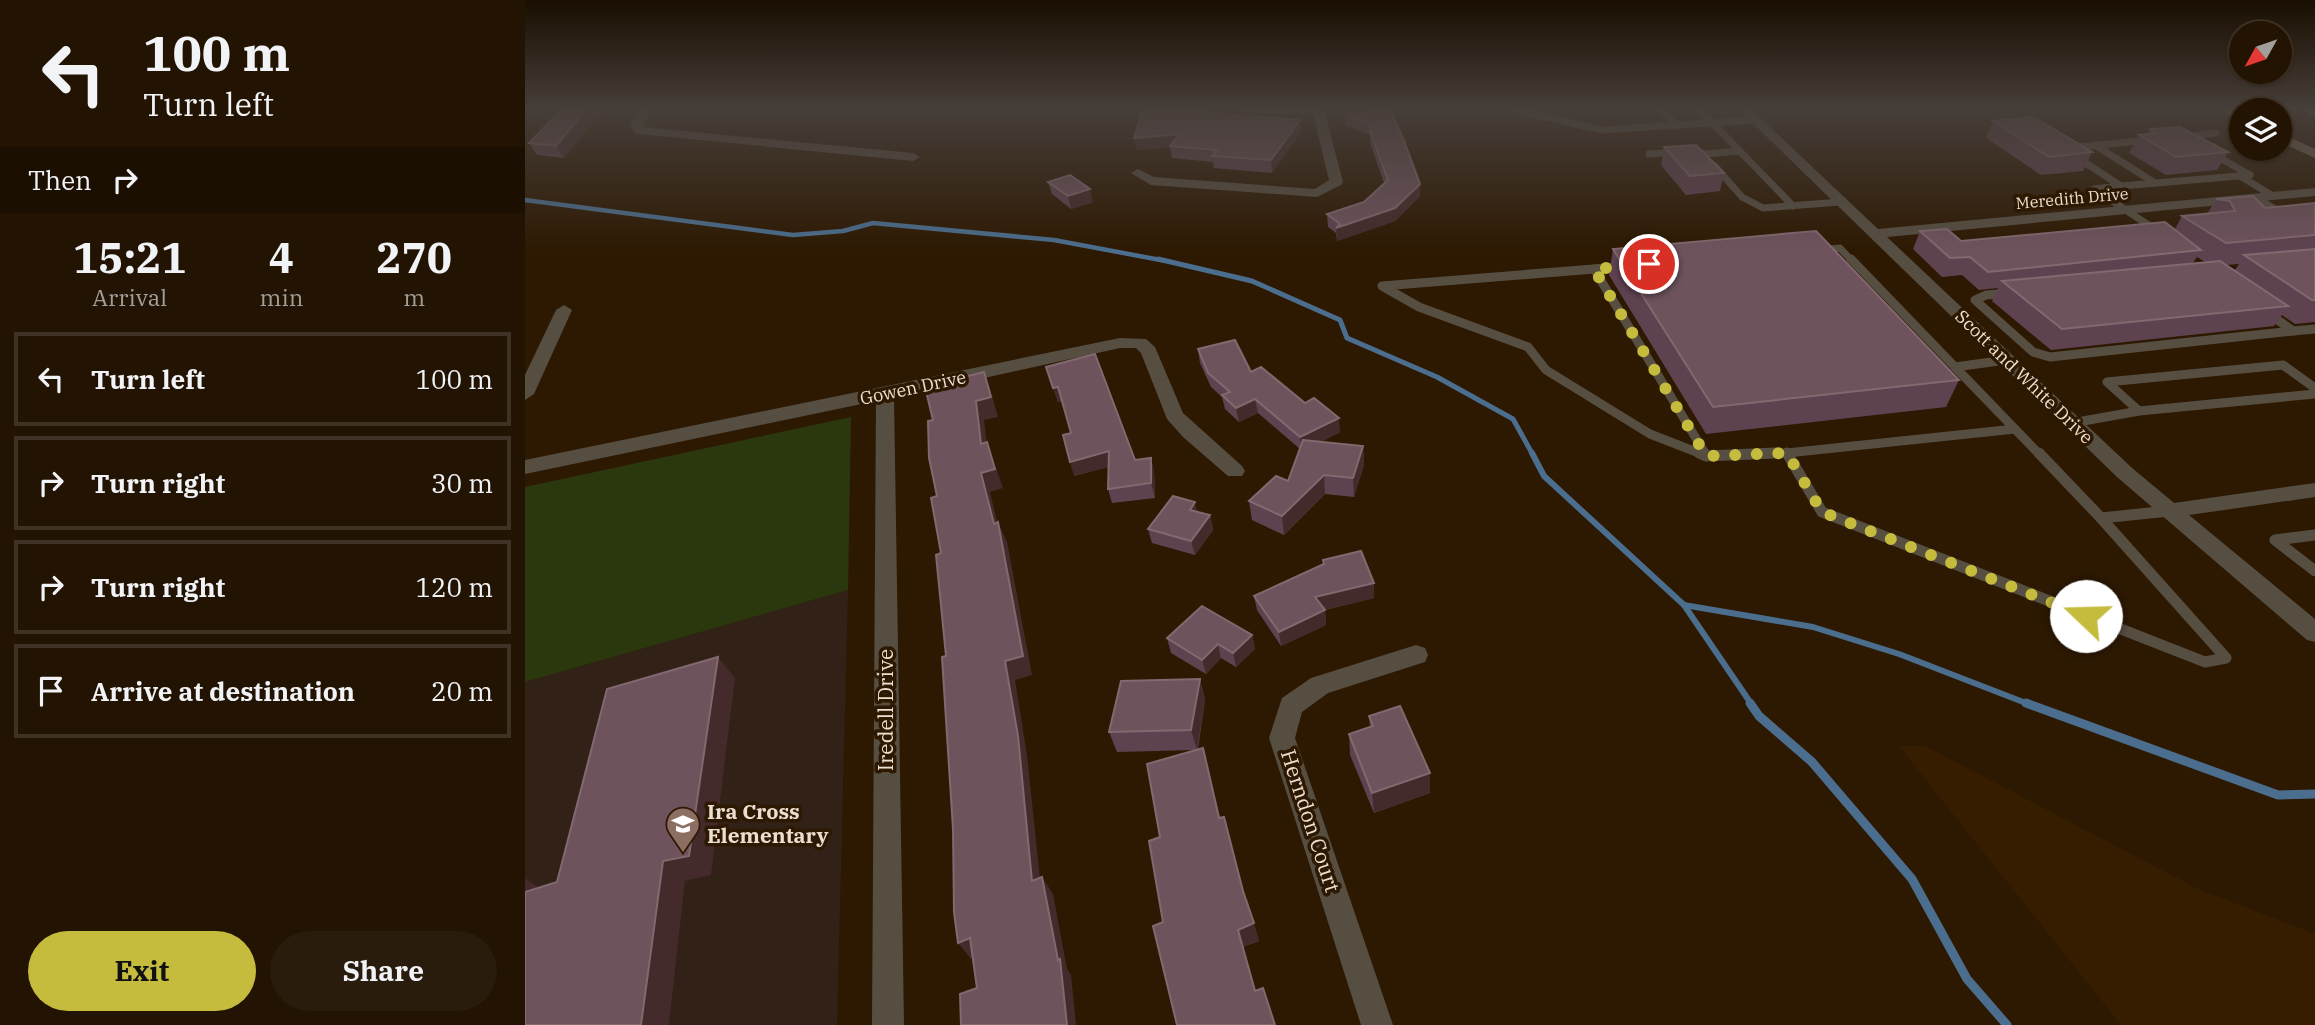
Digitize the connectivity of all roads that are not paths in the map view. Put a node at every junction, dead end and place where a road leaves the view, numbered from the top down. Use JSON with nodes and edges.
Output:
{"nodes":[{"id":1,"x":1330,"y":157,"type":"edge"},
{"id":2,"x":1707,"y":157,"type":"edge"},
{"id":3,"x":1746,"y":157,"type":"edge"},
{"id":4,"x":1794,"y":157,"type":"edge"},
{"id":5,"x":2076,"y":157,"type":"edge"},
{"id":6,"x":2114,"y":157,"type":"edge"},
{"id":7,"x":2219,"y":157,"type":"edge"},
{"id":8,"x":1138,"y":173,"type":"dead end"},
{"id":9,"x":2240,"y":176,"type":"junction"},
{"id":10,"x":2155,"y":183,"type":"junction"},
{"id":11,"x":2121,"y":186,"type":"junction"},
{"id":12,"x":2315,"y":192,"type":"edge"},
{"id":13,"x":2273,"y":196,"type":"junction"},
{"id":14,"x":2256,"y":198,"type":"junction"},
{"id":15,"x":1841,"y":202,"type":"junction"},
{"id":16,"x":1793,"y":206,"type":"junction"},
{"id":17,"x":2126,"y":210,"type":"junction"},
{"id":18,"x":2273,"y":222,"type":"edge"},
{"id":19,"x":1873,"y":234,"type":"junction"},
{"id":20,"x":2161,"y":240,"type":"edge"},
{"id":21,"x":1812,"y":251,"type":"edge"},
{"id":22,"x":1635,"y":266,"type":"edge"},
{"id":23,"x":1594,"y":269,"type":"junction"},
{"id":24,"x":2026,"y":291,"type":"edge"},
{"id":25,"x":564,"y":310,"type":"dead end"},
{"id":26,"x":2263,"y":310,"type":"edge"},
{"id":27,"x":2315,"y":329,"type":"edge"},
{"id":28,"x":2293,"y":331,"type":"junction"},
{"id":29,"x":2006,"y":360,"type":"junction"},
{"id":30,"x":1955,"y":367,"type":"junction"},
{"id":31,"x":2315,"y":388,"type":"edge"},
{"id":32,"x":525,"y":394,"type":"edge"},
{"id":33,"x":885,"y":394,"type":"junction"},
{"id":34,"x":2315,"y":394,"type":"edge"},
{"id":35,"x":2139,"y":411,"type":"junction"},
{"id":36,"x":2072,"y":423,"type":"junction"},
{"id":37,"x":2015,"y":429,"type":"junction"},
{"id":38,"x":1787,"y":453,"type":"junction"},
{"id":39,"x":1706,"y":456,"type":"junction"},
{"id":40,"x":525,"y":467,"type":"edge"},
{"id":41,"x":1235,"y":471,"type":"dead end"},
{"id":42,"x":2315,"y":490,"type":"edge"},
{"id":43,"x":2169,"y":511,"type":"junction"},
{"id":44,"x":2101,"y":519,"type":"junction"},
{"id":45,"x":2315,"y":535,"type":"edge"},
{"id":46,"x":2315,"y":571,"type":"edge"},
{"id":47,"x":2315,"y":633,"type":"edge"},
{"id":48,"x":1416,"y":654,"type":"dead end"},
{"id":49,"x":888,"y":1025,"type":"edge"},
{"id":50,"x":1377,"y":1025,"type":"edge"}],
"edges":[{"from":1,"to":8,"type":"street"},
{"from":2,"to":16,"type":"lane"},
{"from":3,"to":16,"type":"lane"},
{"from":4,"to":15,"type":"street","name":"Scott and White Drive"},
{"from":5,"to":11,"type":"lane"},
{"from":6,"to":10,"type":"lane"},
{"from":7,"to":9,"type":"lane"},
{"from":9,"to":10,"type":"lane"},
{"from":9,"to":13,"type":"lane"},
{"from":10,"to":11,"type":"lane"},
{"from":11,"to":17,"type":"lane"},
{"from":12,"to":13,"type":"street","name":"Meredith Drive"},
{"from":13,"to":14,"type":"street","name":"Meredith Drive"},
{"from":14,"to":17,"type":"street","name":"Meredith Drive"},
{"from":14,"to":18,"type":"lane"},
{"from":15,"to":16,"type":"lane"},
{"from":15,"to":19,"type":"street","name":"Scott and White Drive"},
{"from":17,"to":19,"type":"street","name":"Meredith Drive"},
{"from":17,"to":20,"type":"lane"},
{"from":19,"to":29,"type":"street","name":"Scott and White Drive"},
{"from":21,"to":30,"type":"lane"},
{"from":22,"to":23,"type":"lane"},
{"from":23,"to":39,"type":"lane"},
{"from":23,"to":39,"type":"lane"},
{"from":24,"to":28,"type":"lane"},
{"from":25,"to":32,"type":"street"},
{"from":26,"to":28,"type":"lane"},
{"from":27,"to":28,"type":"lane"},
{"from":29,"to":30,"type":"lane"},
{"from":29,"to":36,"type":"street","name":"Scott and White Drive"},
{"from":30,"to":37,"type":"lane"},
{"from":31,"to":35,"type":"lane"},
{"from":33,"to":40,"type":"street","name":"Gowen Drive"},
{"from":33,"to":41,"type":"street","name":"Gowen Drive"},
{"from":33,"to":49,"type":"street","name":"Iredell Drive"},
{"from":34,"to":35,"type":"lane"},
{"from":35,"to":36,"type":"lane"},
{"from":36,"to":43,"type":"street","name":"Scott and White Drive"},
{"from":37,"to":38,"type":"lane"},
{"from":37,"to":44,"type":"lane"},
{"from":38,"to":39,"type":"lane"},
{"from":38,"to":44,"type":"lane"},
{"from":42,"to":43,"type":"street"},
{"from":43,"to":44,"type":"lane"},
{"from":43,"to":47,"type":"street","name":"Scott and White Drive"},
{"from":45,"to":46,"type":"lane"},
{"from":48,"to":50,"type":"street","name":"Herndon Court"}]}
